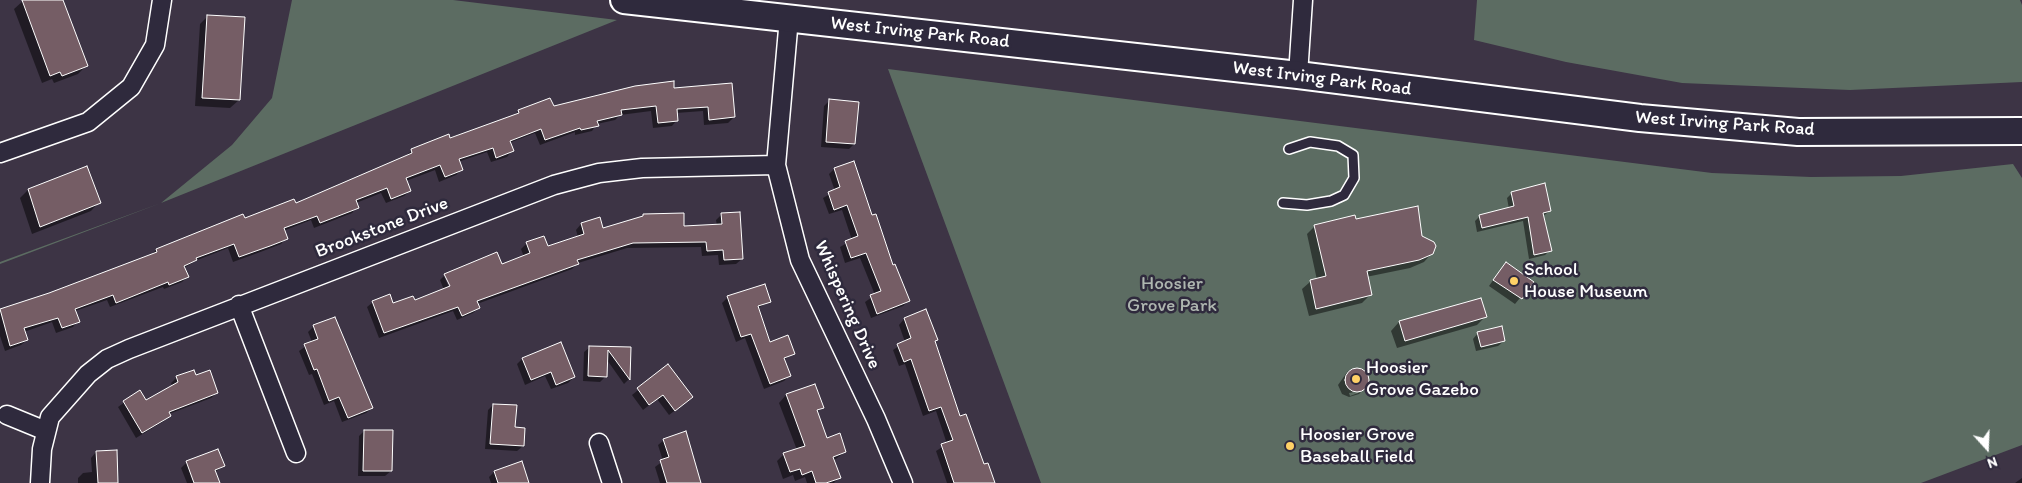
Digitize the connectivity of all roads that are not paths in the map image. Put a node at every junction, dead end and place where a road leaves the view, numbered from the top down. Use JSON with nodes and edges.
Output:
{"nodes":[{"id":1,"x":162,"y":0,"type":"edge"},
{"id":2,"x":624,"y":0,"type":"edge"},
{"id":3,"x":1303,"y":0,"type":"edge"},
{"id":4,"x":789,"y":18,"type":"junction"},
{"id":5,"x":1298,"y":75,"type":"junction"},
{"id":6,"x":2022,"y":131,"type":"edge"},
{"id":7,"x":1289,"y":149,"type":"dead end"},
{"id":8,"x":0,"y":153,"type":"edge"},
{"id":9,"x":776,"y":165,"type":"junction"},
{"id":10,"x":1283,"y":204,"type":"dead end"},
{"id":11,"x":239,"y":305,"type":"junction"},
{"id":12,"x":6,"y":415,"type":"dead end"},
{"id":13,"x":46,"y":431,"type":"junction"},
{"id":14,"x":599,"y":442,"type":"dead end"},
{"id":15,"x":296,"y":453,"type":"dead end"},
{"id":16,"x":40,"y":483,"type":"edge"},
{"id":17,"x":612,"y":483,"type":"edge"},
{"id":18,"x":903,"y":483,"type":"edge"}],
"edges":[{"from":1,"to":8,"type":"street"},
{"from":2,"to":4,"type":"main road","name":"West Irving Park Road"},
{"from":3,"to":5,"type":"street"},
{"from":4,"to":5,"type":"main road","name":"West Irving Park Road"},
{"from":4,"to":9,"type":"street","name":"Whispering Drive"},
{"from":5,"to":6,"type":"main road","name":"West Irving Park Road"},
{"from":7,"to":10,"type":"lane"},
{"from":9,"to":11,"type":"street","name":"Brookstone Drive"},
{"from":9,"to":18,"type":"street","name":"Whispering Drive"},
{"from":11,"to":13,"type":"street","name":"Brookstone Drive"},
{"from":11,"to":15,"type":"street"},
{"from":12,"to":13,"type":"street"},
{"from":13,"to":16,"type":"street","name":"Brookstone Drive"},
{"from":14,"to":17,"type":"street"}]}
